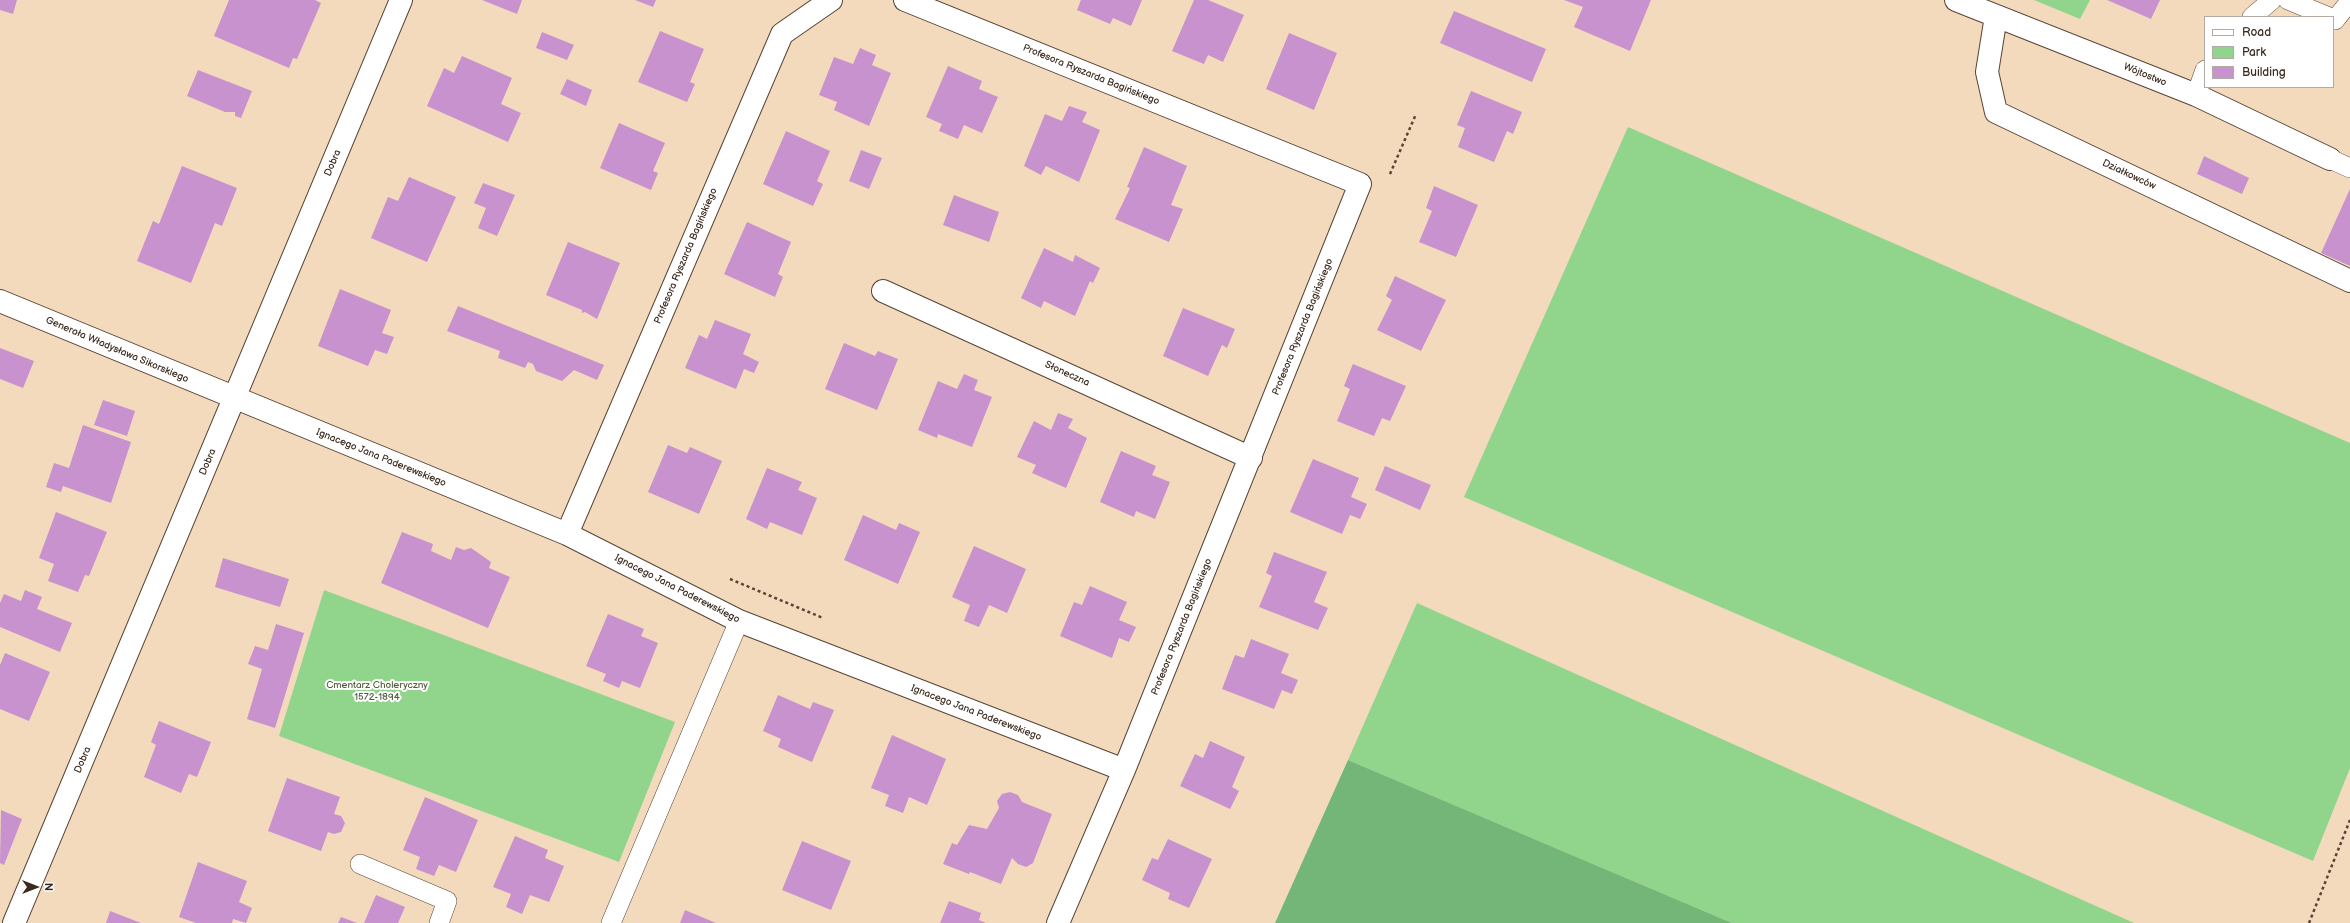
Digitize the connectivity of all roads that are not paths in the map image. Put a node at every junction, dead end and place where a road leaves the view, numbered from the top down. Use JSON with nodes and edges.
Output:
{"nodes":[{"id":1,"x":401,"y":0,"type":"edge"},
{"id":2,"x":831,"y":0,"type":"edge"},
{"id":3,"x":905,"y":0,"type":"edge"},
{"id":4,"x":1956,"y":0,"type":"edge"},
{"id":5,"x":2272,"y":0,"type":"edge"},
{"id":6,"x":2288,"y":0,"type":"edge"},
{"id":7,"x":2350,"y":1,"type":"edge"},
{"id":8,"x":1996,"y":16,"type":"junction"},
{"id":9,"x":2253,"y":16,"type":"edge"},
{"id":10,"x":2327,"y":16,"type":"edge"},
{"id":11,"x":2334,"y":20,"type":"edge"},
{"id":12,"x":2204,"y":73,"type":"edge"},
{"id":13,"x":2196,"y":95,"type":"junction"},
{"id":14,"x":2330,"y":159,"type":"joint"},
{"id":15,"x":2350,"y":168,"type":"edge"},
{"id":16,"x":2350,"y":281,"type":"edge"},
{"id":17,"x":883,"y":291,"type":"dead end"},
{"id":18,"x":0,"y":302,"type":"edge"},
{"id":19,"x":233,"y":399,"type":"junction"},
{"id":20,"x":1251,"y":458,"type":"junction"},
{"id":21,"x":567,"y":534,"type":"junction"},
{"id":22,"x":739,"y":621,"type":"junction"},
{"id":23,"x":1124,"y":770,"type":"junction"},
{"id":24,"x":360,"y":864,"type":"dead end"},
{"id":25,"x":14,"y":923,"type":"edge"},
{"id":26,"x":439,"y":923,"type":"edge"},
{"id":27,"x":611,"y":923,"type":"edge"},
{"id":28,"x":1058,"y":923,"type":"edge"}],
"edges":[{"from":1,"to":19,"type":"street","name":"Dobra"},
{"from":2,"to":21,"type":"street","name":"Profesora Ryszarda Bagińskiego"},
{"from":3,"to":20,"type":"street","name":"Profesora Ryszarda Bagińskiego"},
{"from":4,"to":8,"type":"street","name":"Wójtostwo"},
{"from":5,"to":9,"type":"lane"},
{"from":6,"to":10,"type":"lane"},
{"from":7,"to":11,"type":"lane"},
{"from":8,"to":13,"type":"street","name":"Wójtostwo"},
{"from":8,"to":16,"type":"street","name":"Działkowców"},
{"from":12,"to":13,"type":"lane"},
{"from":13,"to":14,"type":"street","name":"Wójtostwo"},
{"from":14,"to":15,"type":"lane"},
{"from":17,"to":20,"type":"street","name":"Słoneczna"},
{"from":18,"to":19,"type":"street","name":"Generała Władysława Sikorskiego"},
{"from":19,"to":21,"type":"street","name":"Ignacego Jana Paderewskiego"},
{"from":19,"to":25,"type":"street","name":"Dobra"},
{"from":20,"to":23,"type":"street","name":"Profesora Ryszarda Bagińskiego"},
{"from":21,"to":22,"type":"street","name":"Ignacego Jana Paderewskiego"},
{"from":22,"to":23,"type":"street","name":"Ignacego Jana Paderewskiego"},
{"from":22,"to":27,"type":"lane"},
{"from":23,"to":28,"type":"street","name":"Profesora Ryszarda Bagińskiego"},
{"from":24,"to":26,"type":"lane"}]}
